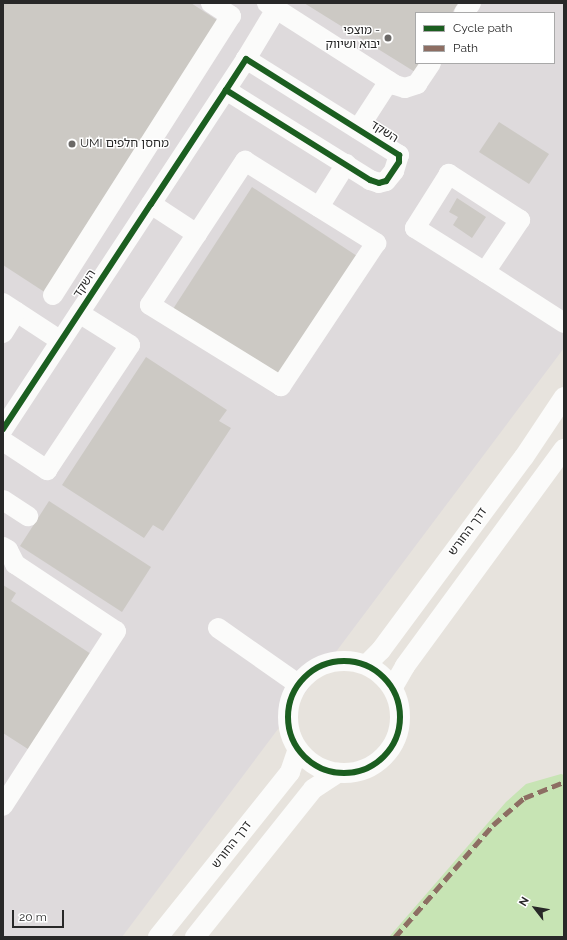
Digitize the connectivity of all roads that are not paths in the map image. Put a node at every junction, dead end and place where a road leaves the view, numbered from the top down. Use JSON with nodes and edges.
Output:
{"nodes":[{"id":1,"x":211,"y":3,"type":"edge"},
{"id":2,"x":471,"y":3,"type":"edge"},
{"id":3,"x":271,"y":6,"type":"edge"},
{"id":4,"x":465,"y":12,"type":"edge"},
{"id":5,"x":246,"y":59,"type":"junction"},
{"id":6,"x":430,"y":64,"type":"edge"},
{"id":7,"x":389,"y":81,"type":"junction"},
{"id":8,"x":226,"y":90,"type":"junction"},
{"id":9,"x":358,"y":129,"type":"junction"},
{"id":10,"x":346,"y":164,"type":"junction"},
{"id":11,"x":151,"y":204,"type":"junction"},
{"id":12,"x":319,"y":207,"type":"junction"},
{"id":13,"x":197,"y":234,"type":"junction"},
{"id":14,"x":485,"y":272,"type":"junction"},
{"id":15,"x":53,"y":295,"type":"dead end"},
{"id":16,"x":10,"y":307,"type":"edge"},
{"id":17,"x":79,"y":313,"type":"junction"},
{"id":18,"x":564,"y":323,"type":"edge"},
{"id":19,"x":3,"y":333,"type":"edge"},
{"id":20,"x":61,"y":341,"type":"junction"},
{"id":21,"x":564,"y":397,"type":"edge"},
{"id":22,"x":3,"y":429,"type":"edge"},
{"id":23,"x":3,"y":441,"type":"edge"},
{"id":24,"x":564,"y":449,"type":"edge"},
{"id":25,"x":3,"y":500,"type":"edge"},
{"id":26,"x":28,"y":516,"type":"dead end"},
{"id":27,"x":3,"y":547,"type":"edge"},
{"id":28,"x":218,"y":628,"type":"dead end"},
{"id":29,"x":367,"y":664,"type":"junction"},
{"id":30,"x":298,"y":684,"type":"junction"},
{"id":31,"x":393,"y":687,"type":"junction"},
{"id":32,"x":298,"y":749,"type":"junction"},
{"id":33,"x":338,"y":773,"type":"junction"},
{"id":34,"x":9,"y":782,"type":"edge"},
{"id":35,"x":3,"y":806,"type":"edge"},
{"id":36,"x":158,"y":937,"type":"edge"},
{"id":37,"x":195,"y":937,"type":"edge"}],
"edges":[{"from":1,"to":15,"type":"street"},
{"from":2,"to":4,"type":"street"},
{"from":3,"to":5,"type":"street"},
{"from":3,"to":7,"type":"street"},
{"from":5,"to":8,"type":"street","name":"השקד"},
{"from":5,"to":9,"type":"street","name":"השקד"},
{"from":6,"to":7,"type":"street"},
{"from":7,"to":9,"type":"street"},
{"from":8,"to":10,"type":"street","name":"השקד"},
{"from":8,"to":11,"type":"street","name":"השקד"},
{"from":9,"to":10,"type":"street","name":"השקד"},
{"from":10,"to":12,"type":"street"},
{"from":11,"to":13,"type":"street"},
{"from":11,"to":17,"type":"street","name":"השקד"},
{"from":12,"to":13,"type":"street"},
{"from":12,"to":13,"type":"street"},
{"from":14,"to":14,"type":"street"},
{"from":14,"to":18,"type":"street"},
{"from":16,"to":19,"type":"street"},
{"from":16,"to":20,"type":"street"},
{"from":17,"to":20,"type":"street","name":"השקד"},
{"from":17,"to":23,"type":"street"},
{"from":20,"to":22,"type":"street","name":"השקד"},
{"from":21,"to":29,"type":"street","name":"דרך החורש"},
{"from":24,"to":31,"type":"street"},
{"from":25,"to":26,"type":"street"},
{"from":27,"to":34,"type":"street"},
{"from":28,"to":30,"type":"street"},
{"from":29,"to":30,"type":"street"},
{"from":29,"to":31,"type":"street"},
{"from":30,"to":32,"type":"street"},
{"from":31,"to":33,"type":"street"},
{"from":32,"to":33,"type":"street"},
{"from":32,"to":36,"type":"street","name":"דרך החורש"},
{"from":33,"to":37,"type":"street"},
{"from":34,"to":35,"type":"street"}]}
